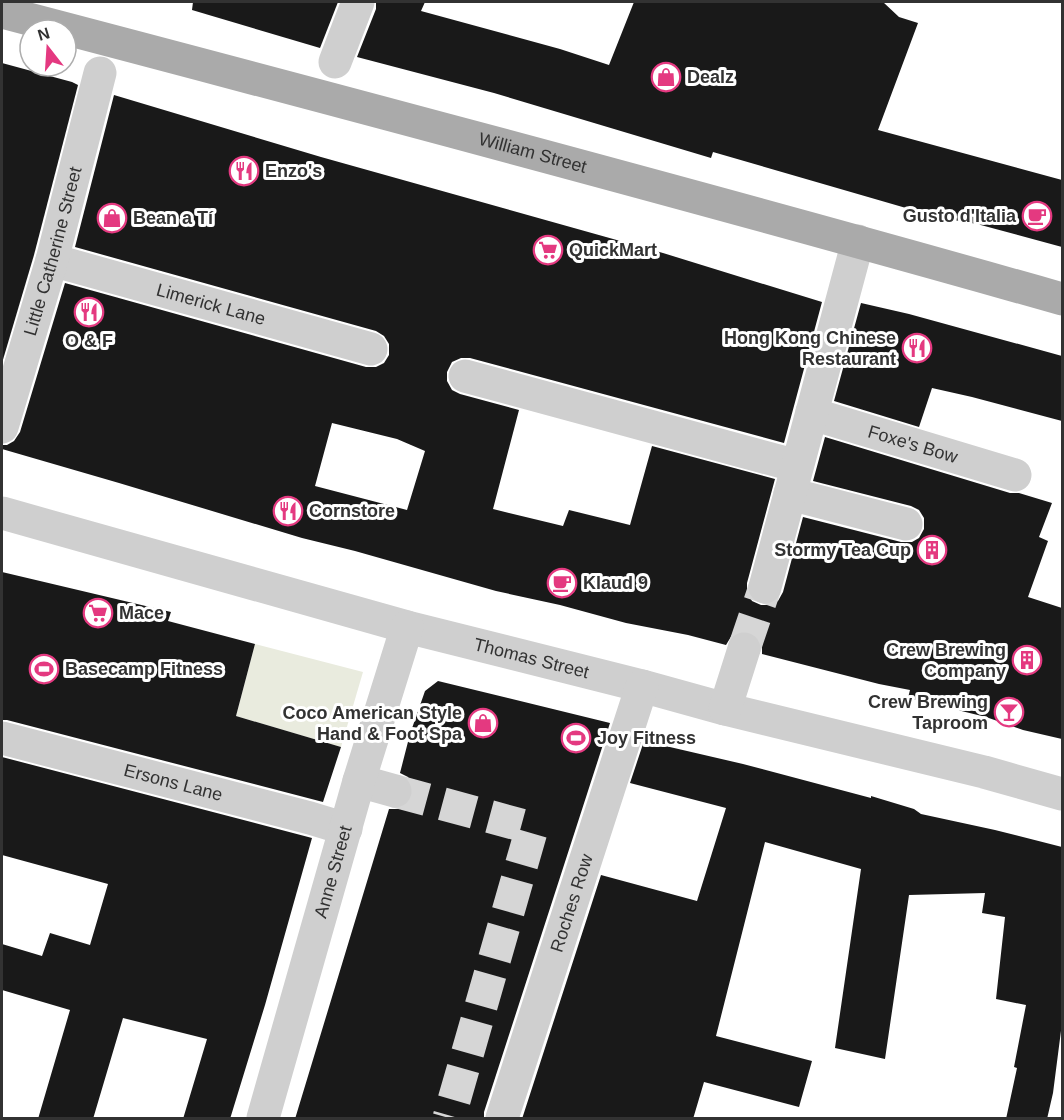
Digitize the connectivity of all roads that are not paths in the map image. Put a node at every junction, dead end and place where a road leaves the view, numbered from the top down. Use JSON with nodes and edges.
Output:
{"nodes":[{"id":1,"x":358,"y":2,"type":"edge"},
{"id":2,"x":2,"y":12,"type":"edge"},
{"id":3,"x":335,"y":62,"type":"dead end"},
{"id":4,"x":100,"y":73,"type":"dead end"},
{"id":5,"x":858,"y":241,"type":"junction"},
{"id":6,"x":52,"y":260,"type":"junction"},
{"id":7,"x":1062,"y":299,"type":"edge"},
{"id":8,"x":371,"y":349,"type":"dead end"},
{"id":9,"x":465,"y":376,"type":"dead end"},
{"id":10,"x":812,"y":412,"type":"junction"},
{"id":11,"x":2,"y":427,"type":"edge"},
{"id":12,"x":1015,"y":475,"type":"dead end"},
{"id":13,"x":794,"y":480,"type":"junction"},
{"id":14,"x":2,"y":513,"type":"edge"},
{"id":15,"x":906,"y":524,"type":"dead end"},
{"id":16,"x":765,"y":587,"type":"tunnel mouth"},
{"id":17,"x":407,"y":627,"type":"junction"},
{"id":18,"x":744,"y":650,"type":"tunnel mouth"},
{"id":19,"x":642,"y":686,"type":"junction"},
{"id":20,"x":725,"y":709,"type":"junction"},
{"id":21,"x":2,"y":738,"type":"edge"},
{"id":22,"x":359,"y":781,"type":"junction"},
{"id":23,"x":395,"y":791,"type":"tunnel mouth"},
{"id":24,"x":1062,"y":794,"type":"edge"},
{"id":25,"x":346,"y":829,"type":"junction"},
{"id":26,"x":263,"y":1119,"type":"edge"},
{"id":27,"x":502,"y":1119,"type":"edge"}],
"edges":[{"from":1,"to":3,"type":"street"},
{"from":2,"to":5,"type":"main road","name":"William Street"},
{"from":4,"to":6,"type":"street","name":"Little Catherine Street"},
{"from":5,"to":7,"type":"main road","name":"William Street"},
{"from":5,"to":10,"type":"street"},
{"from":6,"to":8,"type":"street","name":"Limerick Lane"},
{"from":6,"to":11,"type":"street","name":"Little Catherine Street"},
{"from":9,"to":13,"type":"street"},
{"from":10,"to":12,"type":"street","name":"Foxe's Bow"},
{"from":10,"to":13,"type":"street"},
{"from":13,"to":15,"type":"street"},
{"from":13,"to":16,"type":"street"},
{"from":14,"to":17,"type":"street","name":"Thomas Street"},
{"from":17,"to":19,"type":"street","name":"Thomas Street"},
{"from":17,"to":22,"type":"street","name":"Anne Street"},
{"from":18,"to":20,"type":"street"},
{"from":19,"to":20,"type":"street","name":"Thomas Street"},
{"from":19,"to":27,"type":"street","name":"Roches Row"},
{"from":20,"to":24,"type":"street","name":"Thomas Street"},
{"from":21,"to":25,"type":"street","name":"Ersons Lane"},
{"from":22,"to":23,"type":"street"},
{"from":22,"to":25,"type":"street","name":"Anne Street"},
{"from":25,"to":26,"type":"street","name":"Anne Street"}]}
